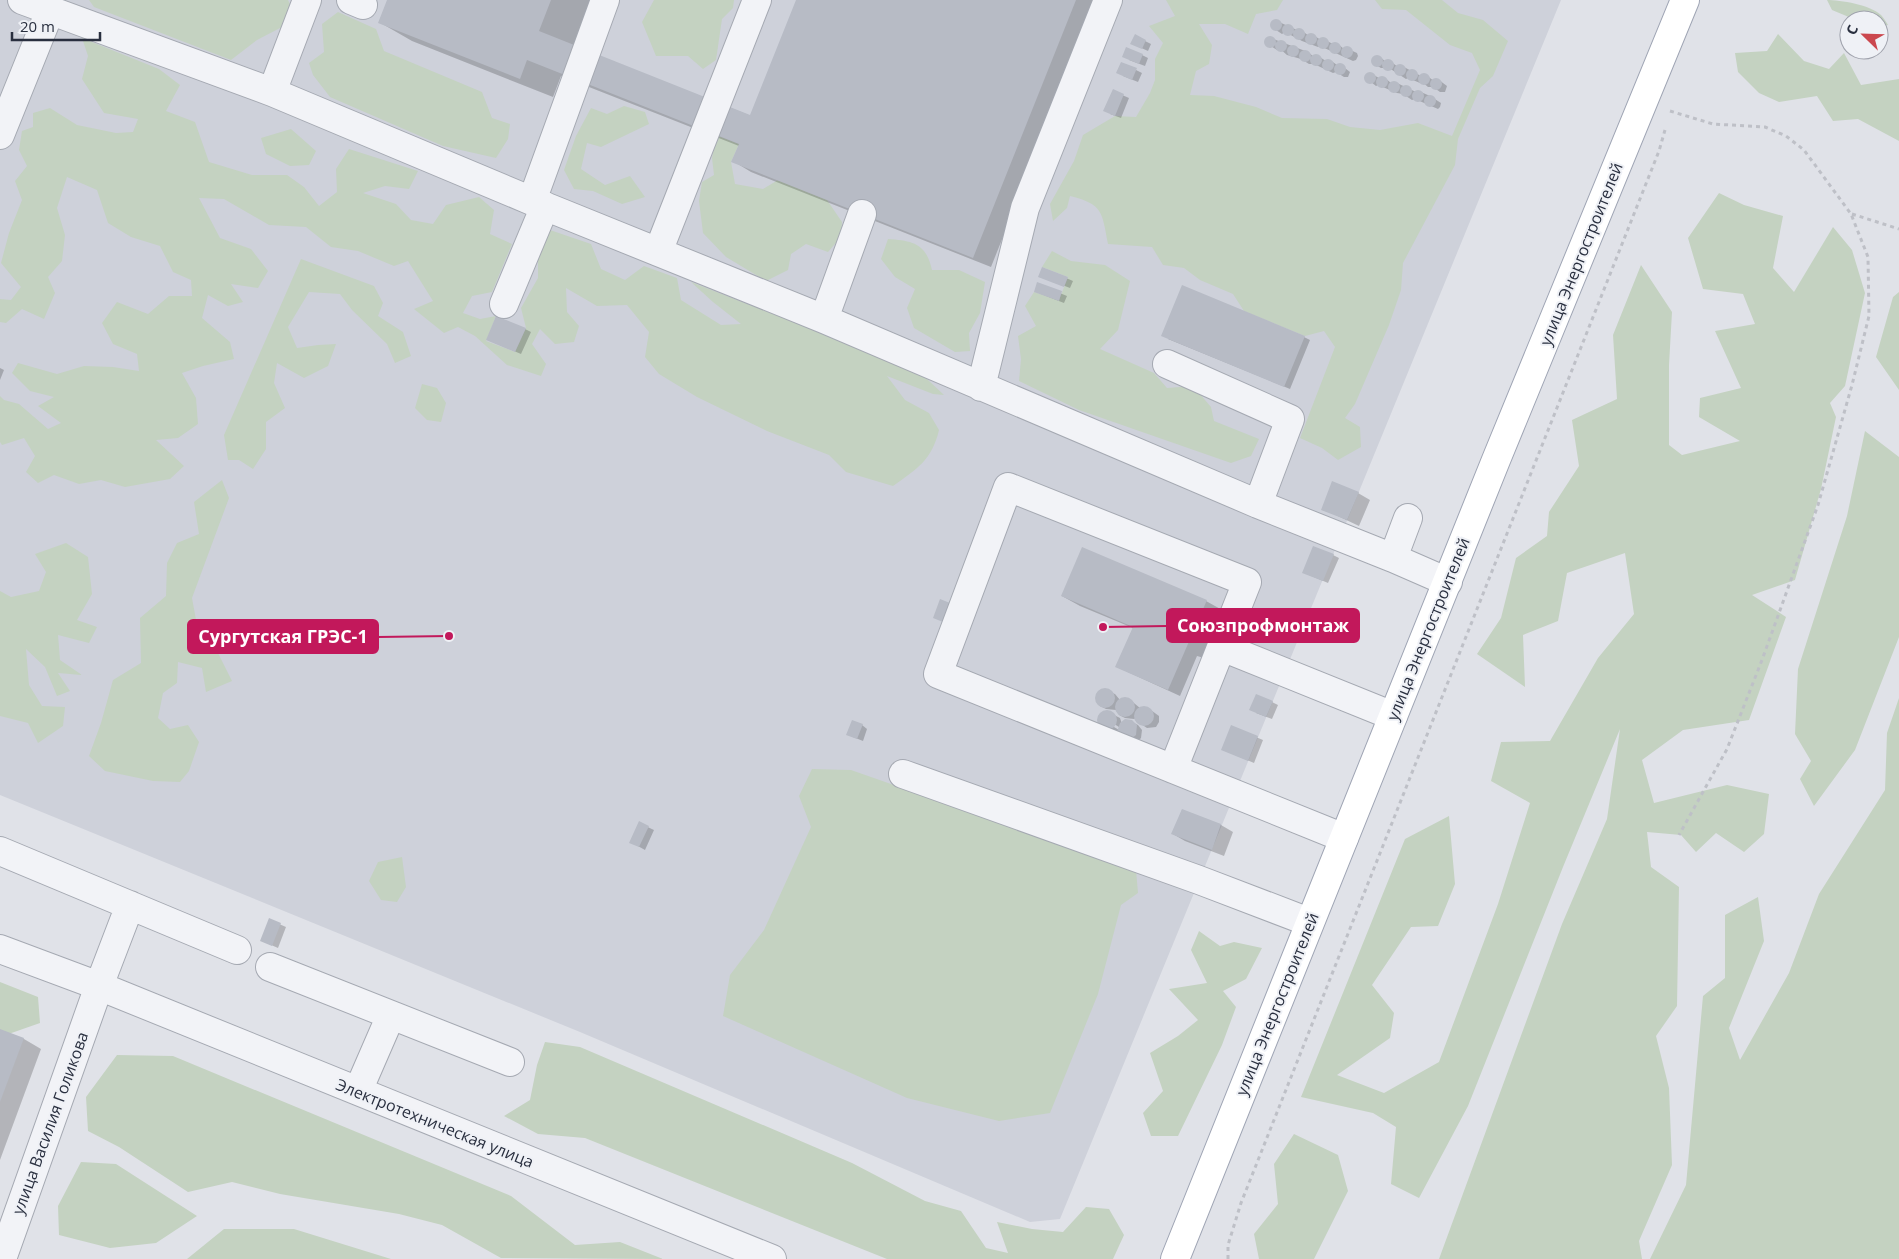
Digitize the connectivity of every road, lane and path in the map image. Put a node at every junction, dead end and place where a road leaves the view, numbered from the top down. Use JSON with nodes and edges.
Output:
{"nodes":[{"id":1,"x":22,"y":0,"type":"edge"},
{"id":2,"x":306,"y":0,"type":"edge"},
{"id":3,"x":605,"y":0,"type":"edge"},
{"id":4,"x":757,"y":0,"type":"edge"},
{"id":5,"x":1108,"y":0,"type":"edge"},
{"id":6,"x":1685,"y":0,"type":"edge"},
{"id":7,"x":50,"y":11,"type":"junction"},
{"id":8,"x":272,"y":92,"type":"junction"},
{"id":9,"x":1643,"y":102,"type":"junction"},
{"id":10,"x":1667,"y":123,"type":"dead end"},
{"id":11,"x":0,"y":135,"type":"edge"},
{"id":12,"x":539,"y":204,"type":"junction"},
{"id":13,"x":862,"y":214,"type":"dead end"},
{"id":14,"x":1851,"y":214,"type":"junction"},
{"id":15,"x":1899,"y":229,"type":"edge"},
{"id":16,"x":658,"y":252,"type":"junction"},
{"id":17,"x":504,"y":304,"type":"dead end"},
{"id":18,"x":824,"y":319,"type":"junction"},
{"id":19,"x":1167,"y":364,"type":"dead end"},
{"id":20,"x":981,"y":387,"type":"junction"},
{"id":21,"x":1258,"y":504,"type":"junction"},
{"id":22,"x":1408,"y":518,"type":"dead end"},
{"id":23,"x":1393,"y":558,"type":"junction"},
{"id":24,"x":1448,"y":582,"type":"junction"},
{"id":25,"x":1222,"y":646,"type":"junction"},
{"id":26,"x":1393,"y":716,"type":"junction"},
{"id":27,"x":1173,"y":769,"type":"junction"},
{"id":28,"x":903,"y":774,"type":"dead end"},
{"id":29,"x":1679,"y":835,"type":"dead end"},
{"id":30,"x":1344,"y":838,"type":"junction"},
{"id":31,"x":0,"y":851,"type":"edge"},
{"id":32,"x":130,"y":905,"type":"junction"},
{"id":33,"x":1309,"y":922,"type":"junction"},
{"id":34,"x":0,"y":949,"type":"edge"},
{"id":35,"x":237,"y":950,"type":"dead end"},
{"id":36,"x":270,"y":967,"type":"dead end"},
{"id":37,"x":99,"y":986,"type":"junction"},
{"id":38,"x":391,"y":1015,"type":"junction"},
{"id":39,"x":510,"y":1062,"type":"dead end"},
{"id":40,"x":358,"y":1092,"type":"junction"},
{"id":41,"x":2,"y":1259,"type":"edge"},
{"id":42,"x":772,"y":1259,"type":"edge"},
{"id":43,"x":1175,"y":1259,"type":"edge"},
{"id":44,"x":1228,"y":1259,"type":"edge"}],
"edges":[{"from":1,"to":7,"type":"street"},
{"from":2,"to":8,"type":"street"},
{"from":3,"to":12,"type":"street"},
{"from":4,"to":16,"type":"street"},
{"from":5,"to":20,"type":"street"},
{"from":6,"to":9,"type":"main road","name":"улица Энергостроителей"},
{"from":7,"to":8,"type":"street"},
{"from":7,"to":11,"type":"street"},
{"from":8,"to":12,"type":"street"},
{"from":9,"to":14,"type":"path"},
{"from":9,"to":24,"type":"main road","name":"улица Энергостроителей"},
{"from":10,"to":44,"type":"path"},
{"from":12,"to":16,"type":"street"},
{"from":12,"to":17,"type":"street"},
{"from":13,"to":18,"type":"street"},
{"from":14,"to":15,"type":"path"},
{"from":14,"to":29,"type":"path"},
{"from":16,"to":18,"type":"street"},
{"from":18,"to":20,"type":"street"},
{"from":19,"to":21,"type":"street"},
{"from":20,"to":21,"type":"street"},
{"from":21,"to":23,"type":"street"},
{"from":22,"to":23,"type":"street"},
{"from":23,"to":24,"type":"street"},
{"from":24,"to":26,"type":"main road","name":"улица Энергостроителей"},
{"from":25,"to":26,"type":"street"},
{"from":25,"to":27,"type":"street"},
{"from":25,"to":27,"type":"street"},
{"from":26,"to":30,"type":"main road","name":"улица Энергостроителей"},
{"from":27,"to":30,"type":"street"},
{"from":28,"to":33,"type":"street"},
{"from":30,"to":33,"type":"main road","name":"улица Энергостроителей"},
{"from":31,"to":32,"type":"street"},
{"from":32,"to":35,"type":"street"},
{"from":32,"to":37,"type":"street","name":"улица Василия Голикова"},
{"from":33,"to":43,"type":"main road","name":"улица Энергостроителей"},
{"from":34,"to":37,"type":"street","name":"Электротехническая улица"},
{"from":36,"to":38,"type":"street"},
{"from":37,"to":40,"type":"street","name":"Электротехническая улица"},
{"from":37,"to":41,"type":"street","name":"улица Василия Голикова"},
{"from":38,"to":39,"type":"street"},
{"from":38,"to":40,"type":"street"},
{"from":40,"to":42,"type":"street","name":"Электротехническая улица"}]}
